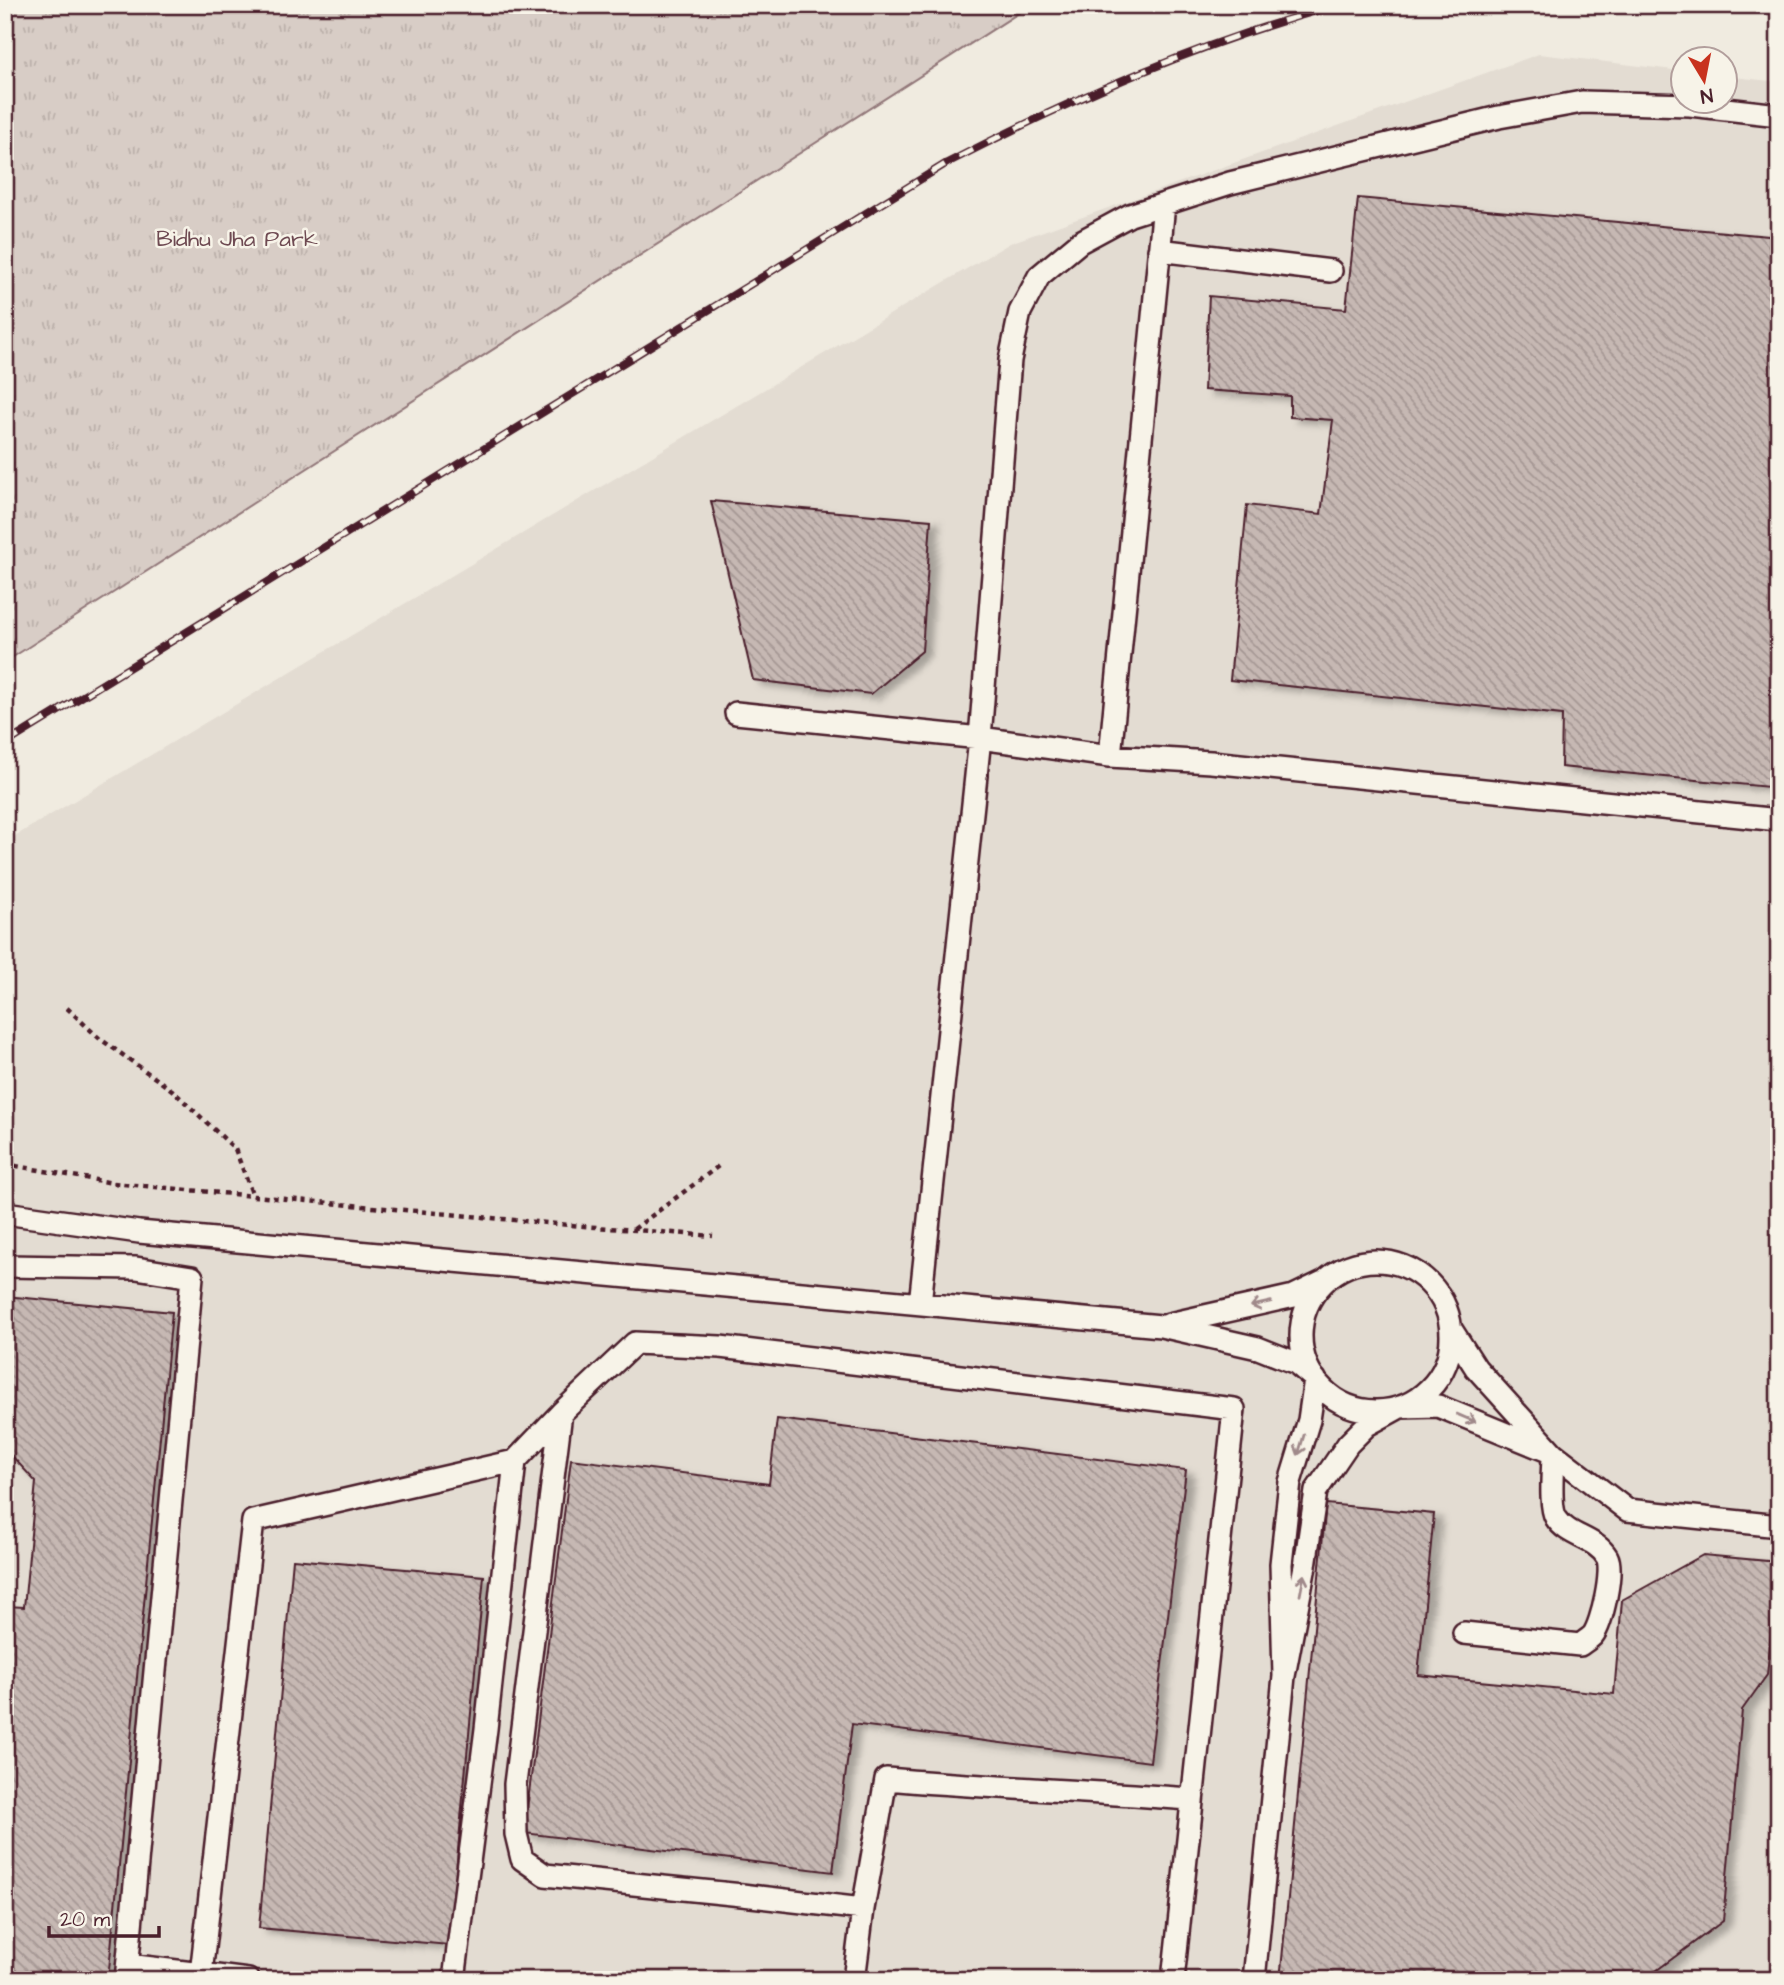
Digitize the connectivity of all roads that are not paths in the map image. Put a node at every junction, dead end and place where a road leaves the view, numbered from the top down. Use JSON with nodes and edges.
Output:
{"nodes":[{"id":1,"x":1779,"y":116,"type":"edge"},
{"id":2,"x":1164,"y":204,"type":"junction"},
{"id":3,"x":1158,"y":250,"type":"junction"},
{"id":4,"x":1331,"y":271,"type":"dead end"},
{"id":5,"x":736,"y":713,"type":"dead end"},
{"id":6,"x":980,"y":738,"type":"junction"},
{"id":7,"x":1110,"y":756,"type":"junction"},
{"id":8,"x":1779,"y":820,"type":"edge"},
{"id":9,"x":5,"y":1213,"type":"edge"},
{"id":10,"x":139,"y":1232,"type":"junction"},
{"id":11,"x":5,"y":1266,"type":"edge"},
{"id":12,"x":136,"y":1268,"type":"junction"},
{"id":13,"x":1325,"y":1282,"type":"junction"},
{"id":14,"x":920,"y":1304,"type":"junction"},
{"id":15,"x":1161,"y":1326,"type":"junction"},
{"id":16,"x":1450,"y":1329,"type":"junction"},
{"id":17,"x":1315,"y":1379,"type":"junction"},
{"id":18,"x":1400,"y":1407,"type":"junction"},
{"id":19,"x":561,"y":1413,"type":"junction"},
{"id":20,"x":1553,"y":1453,"type":"junction"},
{"id":21,"x":516,"y":1461,"type":"junction"},
{"id":22,"x":1779,"y":1526,"type":"edge"},
{"id":23,"x":1464,"y":1633,"type":"dead end"},
{"id":24,"x":1284,"y":1676,"type":"junction"},
{"id":25,"x":1192,"y":1799,"type":"junction"},
{"id":26,"x":863,"y":1909,"type":"junction"},
{"id":27,"x":127,"y":1972,"type":"edge"},
{"id":28,"x":201,"y":1977,"type":"edge"},
{"id":29,"x":248,"y":1980,"type":"edge"},
{"id":30,"x":454,"y":1980,"type":"edge"},
{"id":31,"x":854,"y":1980,"type":"edge"},
{"id":32,"x":1173,"y":1980,"type":"edge"},
{"id":33,"x":1254,"y":1980,"type":"edge"}],
"edges":[{"from":1,"to":2,"type":"lane"},
{"from":2,"to":3,"type":"lane"},
{"from":2,"to":6,"type":"lane"},
{"from":3,"to":4,"type":"lane"},
{"from":3,"to":7,"type":"lane"},
{"from":5,"to":6,"type":"lane"},
{"from":6,"to":7,"type":"lane"},
{"from":6,"to":14,"type":"lane"},
{"from":7,"to":8,"type":"lane"},
{"from":9,"to":10,"type":"lane"},
{"from":10,"to":12,"type":"lane"},
{"from":10,"to":14,"type":"lane"},
{"from":11,"to":12,"type":"lane"},
{"from":12,"to":27,"type":"lane"},
{"from":13,"to":15,"type":"lane","one_way":true},
{"from":13,"to":16,"type":"lane"},
{"from":13,"to":17,"type":"lane"},
{"from":14,"to":15,"type":"lane"},
{"from":15,"to":17,"type":"lane"},
{"from":16,"to":18,"type":"lane"},
{"from":16,"to":20,"type":"lane"},
{"from":17,"to":18,"type":"lane"},
{"from":17,"to":24,"type":"lane","one_way":true},
{"from":18,"to":20,"type":"lane","one_way":true},
{"from":24,"to":18,"type":"lane","one_way":true},
{"from":19,"to":21,"type":"lane"},
{"from":19,"to":25,"type":"lane"},
{"from":19,"to":26,"type":"lane"},
{"from":20,"to":22,"type":"lane"},
{"from":20,"to":23,"type":"lane"},
{"from":21,"to":28,"type":"lane"},
{"from":21,"to":30,"type":"lane"},
{"from":24,"to":33,"type":"lane"},
{"from":25,"to":26,"type":"lane"},
{"from":25,"to":32,"type":"lane"},
{"from":26,"to":31,"type":"lane"},
{"from":27,"to":28,"type":"lane"},
{"from":28,"to":29,"type":"lane"}]}
